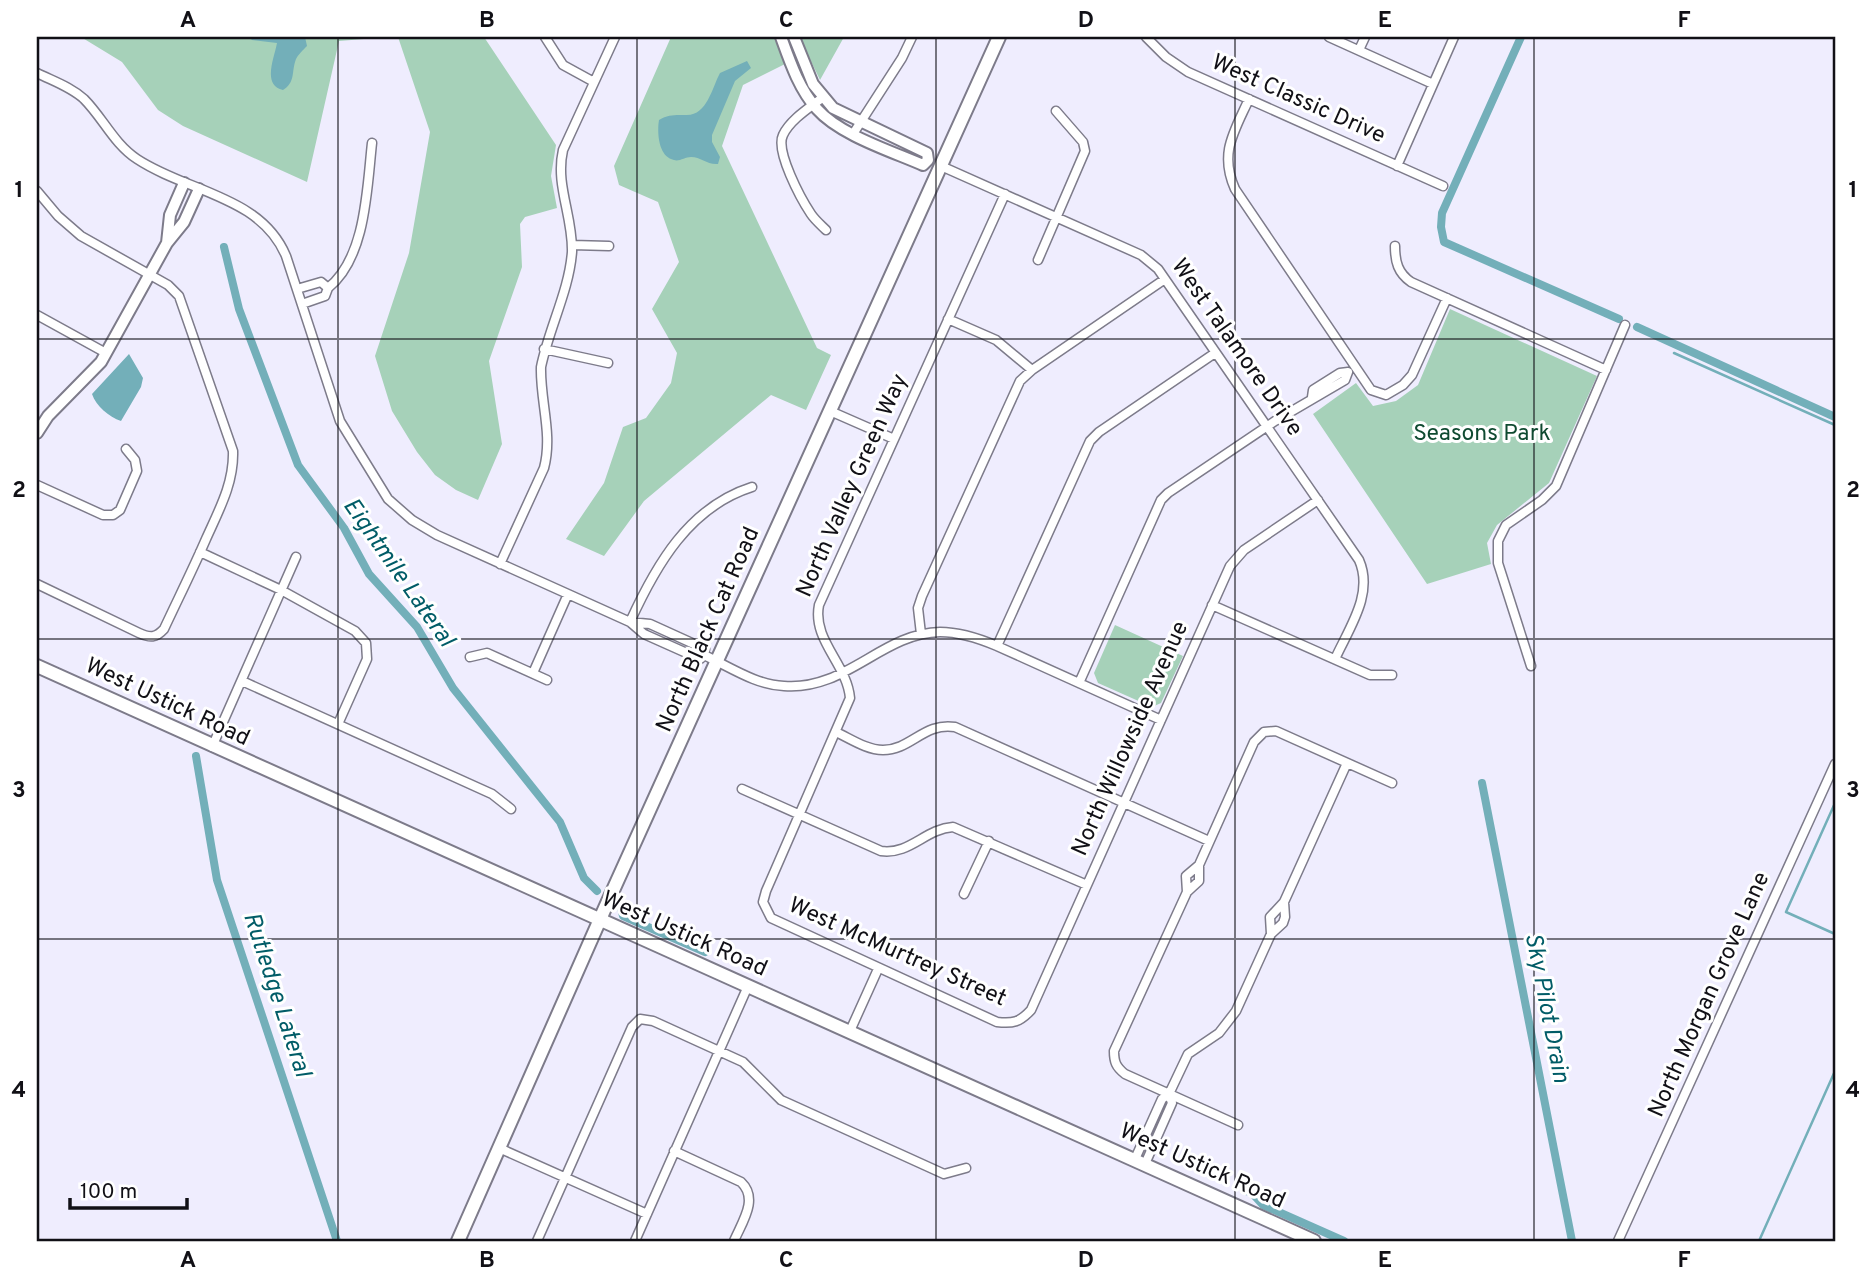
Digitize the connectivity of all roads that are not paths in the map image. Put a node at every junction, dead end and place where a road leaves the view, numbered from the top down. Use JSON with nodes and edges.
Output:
{"nodes":[{"id":1,"x":545,"y":37,"type":"edge"},
{"id":2,"x":615,"y":37,"type":"edge"},
{"id":3,"x":781,"y":37,"type":"edge"},
{"id":4,"x":794,"y":37,"type":"edge"},
{"id":5,"x":912,"y":37,"type":"edge"},
{"id":6,"x":999,"y":37,"type":"edge"},
{"id":7,"x":1146,"y":37,"type":"edge"},
{"id":8,"x":1329,"y":37,"type":"edge"},
{"id":9,"x":1365,"y":37,"type":"edge"},
{"id":10,"x":1454,"y":37,"type":"edge"},
{"id":11,"x":1359,"y":50,"type":"junction"},
{"id":12,"x":37,"y":73,"type":"edge"},
{"id":13,"x":594,"y":82,"type":"junction"},
{"id":14,"x":1433,"y":84,"type":"junction"},
{"id":15,"x":1249,"y":99,"type":"junction"},
{"id":16,"x":818,"y":101,"type":"junction"},
{"id":17,"x":1056,"y":111,"type":"dead end"},
{"id":18,"x":861,"y":123,"type":"junction"},
{"id":19,"x":853,"y":134,"type":"junction"},
{"id":20,"x":372,"y":143,"type":"dead end"},
{"id":21,"x":928,"y":160,"type":"junction"},
{"id":22,"x":941,"y":166,"type":"junction"},
{"id":23,"x":1397,"y":166,"type":"junction"},
{"id":24,"x":184,"y":183,"type":"junction"},
{"id":25,"x":1443,"y":186,"type":"dead end"},
{"id":26,"x":199,"y":189,"type":"junction"},
{"id":27,"x":37,"y":191,"type":"edge"},
{"id":28,"x":1006,"y":194,"type":"junction"},
{"id":29,"x":1057,"y":217,"type":"junction"},
{"id":30,"x":826,"y":230,"type":"dead end"},
{"id":31,"x":166,"y":243,"type":"junction"},
{"id":32,"x":572,"y":245,"type":"junction"},
{"id":33,"x":609,"y":246,"type":"dead end"},
{"id":34,"x":1395,"y":246,"type":"dead end"},
{"id":35,"x":1038,"y":260,"type":"dead end"},
{"id":36,"x":150,"y":275,"type":"junction"},
{"id":37,"x":1165,"y":279,"type":"junction"},
{"id":38,"x":328,"y":288,"type":"junction"},
{"id":39,"x":297,"y":289,"type":"junction"},
{"id":40,"x":1447,"y":298,"type":"junction"},
{"id":41,"x":302,"y":304,"type":"junction"},
{"id":42,"x":37,"y":315,"type":"edge"},
{"id":43,"x":948,"y":319,"type":"junction"},
{"id":44,"x":1625,"y":325,"type":"dead end"},
{"id":45,"x":544,"y":349,"type":"junction"},
{"id":46,"x":106,"y":353,"type":"junction"},
{"id":47,"x":1215,"y":353,"type":"junction"},
{"id":48,"x":608,"y":363,"type":"dead end"},
{"id":49,"x":1032,"y":369,"type":"junction"},
{"id":50,"x":1352,"y":370,"type":"junction"},
{"id":51,"x":1606,"y":370,"type":"junction"},
{"id":52,"x":830,"y":411,"type":"junction"},
{"id":53,"x":39,"y":426,"type":"edge"},
{"id":54,"x":1267,"y":426,"type":"junction"},
{"id":55,"x":894,"y":439,"type":"junction"},
{"id":56,"x":126,"y":449,"type":"dead end"},
{"id":57,"x":37,"y":485,"type":"edge"},
{"id":58,"x":752,"y":487,"type":"dead end"},
{"id":59,"x":1318,"y":500,"type":"junction"},
{"id":60,"x":200,"y":552,"type":"junction"},
{"id":61,"x":296,"y":558,"type":"dead end"},
{"id":62,"x":500,"y":564,"type":"junction"},
{"id":63,"x":37,"y":584,"type":"edge"},
{"id":64,"x":281,"y":590,"type":"junction"},
{"id":65,"x":568,"y":594,"type":"junction"},
{"id":66,"x":1212,"y":605,"type":"junction"},
{"id":67,"x":630,"y":622,"type":"junction"},
{"id":68,"x":921,"y":634,"type":"junction"},
{"id":69,"x":997,"y":646,"type":"junction"},
{"id":70,"x":470,"y":657,"type":"dead end"},
{"id":71,"x":1335,"y":659,"type":"junction"},
{"id":72,"x":718,"y":661,"type":"junction"},
{"id":73,"x":37,"y":666,"type":"edge"},
{"id":74,"x":1531,"y":666,"type":"dead end"},
{"id":75,"x":533,"y":673,"type":"junction"},
{"id":76,"x":844,"y":674,"type":"junction"},
{"id":77,"x":1392,"y":675,"type":"dead end"},
{"id":78,"x":547,"y":680,"type":"dead end"},
{"id":79,"x":242,"y":681,"type":"junction"},
{"id":80,"x":1079,"y":683,"type":"junction"},
{"id":81,"x":1161,"y":720,"type":"junction"},
{"id":82,"x":338,"y":724,"type":"junction"},
{"id":83,"x":836,"y":732,"type":"junction"},
{"id":84,"x":212,"y":747,"type":"junction"},
{"id":85,"x":1347,"y":763,"type":"junction"},
{"id":86,"x":1835,"y":764,"type":"edge"},
{"id":87,"x":1392,"y":783,"type":"dead end"},
{"id":88,"x":742,"y":789,"type":"dead end"},
{"id":89,"x":1123,"y":803,"type":"junction"},
{"id":90,"x":511,"y":809,"type":"dead end"},
{"id":91,"x":800,"y":814,"type":"junction"},
{"id":92,"x":989,"y":841,"type":"junction"},
{"id":93,"x":1209,"y":841,"type":"junction"},
{"id":94,"x":1199,"y":865,"type":"junction"},
{"id":95,"x":1087,"y":885,"type":"junction"},
{"id":96,"x":1186,"y":892,"type":"junction"},
{"id":97,"x":964,"y":894,"type":"dead end"},
{"id":98,"x":1284,"y":902,"type":"junction"},
{"id":99,"x":766,"y":911,"type":"joint"},
{"id":100,"x":600,"y":920,"type":"junction"},
{"id":101,"x":1270,"y":934,"type":"junction"},
{"id":102,"x":878,"y":969,"type":"junction"},
{"id":103,"x":748,"y":986,"type":"junction"},
{"id":104,"x":1016,"y":1023,"type":"joint"},
{"id":105,"x":850,"y":1031,"type":"junction"},
{"id":106,"x":719,"y":1051,"type":"junction"},
{"id":107,"x":1169,"y":1094,"type":"junction"},
{"id":108,"x":1238,"y":1125,"type":"dead end"},
{"id":109,"x":499,"y":1148,"type":"junction"},
{"id":110,"x":674,"y":1151,"type":"junction"},
{"id":111,"x":1140,"y":1161,"type":"junction"},
{"id":112,"x":966,"y":1168,"type":"dead end"},
{"id":113,"x":566,"y":1178,"type":"junction"},
{"id":114,"x":647,"y":1214,"type":"junction"},
{"id":115,"x":458,"y":1241,"type":"edge"},
{"id":116,"x":537,"y":1241,"type":"edge"},
{"id":117,"x":635,"y":1241,"type":"edge"},
{"id":118,"x":734,"y":1241,"type":"edge"},
{"id":119,"x":1314,"y":1241,"type":"edge"},
{"id":120,"x":1618,"y":1241,"type":"edge"}],
"edges":[{"from":1,"to":13,"type":"street"},
{"from":2,"to":13,"type":"street"},
{"from":3,"to":16,"type":"street"},
{"from":4,"to":16,"type":"street"},
{"from":5,"to":18,"type":"street"},
{"from":6,"to":22,"type":"main road","name":"North Black Cat Road"},
{"from":7,"to":15,"type":"street","name":"West Classic Drive"},
{"from":8,"to":11,"type":"street"},
{"from":9,"to":11,"type":"street"},
{"from":10,"to":14,"type":"street"},
{"from":11,"to":14,"type":"street"},
{"from":12,"to":24,"type":"street"},
{"from":13,"to":32,"type":"street"},
{"from":14,"to":23,"type":"street"},
{"from":15,"to":23,"type":"street","name":"West Classic Drive"},
{"from":15,"to":50,"type":"street"},
{"from":16,"to":18,"type":"street"},
{"from":16,"to":19,"type":"street"},
{"from":16,"to":30,"type":"street"},
{"from":17,"to":29,"type":"street"},
{"from":18,"to":19,"type":"street"},
{"from":18,"to":21,"type":"street"},
{"from":19,"to":21,"type":"street"},
{"from":20,"to":38,"type":"street"},
{"from":21,"to":22,"type":"street"},
{"from":22,"to":28,"type":"street","name":"West Talamore Drive"},
{"from":22,"to":52,"type":"main road","name":"North Black Cat Road"},
{"from":23,"to":25,"type":"street","name":"West Classic Drive"},
{"from":24,"to":26,"type":"street"},
{"from":24,"to":31,"type":"street"},
{"from":26,"to":31,"type":"street"},
{"from":26,"to":39,"type":"street"},
{"from":27,"to":36,"type":"street"},
{"from":28,"to":29,"type":"street","name":"West Talamore Drive"},
{"from":28,"to":43,"type":"street","name":"North Valley Green Way"},
{"from":29,"to":35,"type":"street"},
{"from":29,"to":37,"type":"street","name":"West Talamore Drive"},
{"from":31,"to":36,"type":"street"},
{"from":32,"to":33,"type":"street"},
{"from":32,"to":45,"type":"street"},
{"from":34,"to":40,"type":"street"},
{"from":36,"to":46,"type":"street"},
{"from":36,"to":60,"type":"street"},
{"from":37,"to":47,"type":"street","name":"West Talamore Drive"},
{"from":37,"to":49,"type":"street"},
{"from":38,"to":39,"type":"street"},
{"from":38,"to":41,"type":"street"},
{"from":39,"to":41,"type":"street"},
{"from":40,"to":50,"type":"street"},
{"from":40,"to":51,"type":"street"},
{"from":41,"to":62,"type":"street"},
{"from":42,"to":46,"type":"street"},
{"from":43,"to":49,"type":"street"},
{"from":43,"to":55,"type":"street","name":"North Valley Green Way"},
{"from":44,"to":51,"type":"street"},
{"from":45,"to":48,"type":"street"},
{"from":45,"to":62,"type":"street"},
{"from":46,"to":53,"type":"street"},
{"from":47,"to":54,"type":"street","name":"West Talamore Drive"},
{"from":47,"to":69,"type":"street"},
{"from":49,"to":68,"type":"street"},
{"from":50,"to":54,"type":"street"},
{"from":51,"to":74,"type":"street"},
{"from":52,"to":55,"type":"street"},
{"from":52,"to":72,"type":"main road","name":"North Black Cat Road"},
{"from":54,"to":59,"type":"street","name":"West Talamore Drive"},
{"from":54,"to":80,"type":"street"},
{"from":55,"to":76,"type":"street","name":"North Valley Green Way"},
{"from":56,"to":57,"type":"street"},
{"from":58,"to":67,"type":"street"},
{"from":59,"to":66,"type":"street","name":"North Willowside Avenue"},
{"from":59,"to":71,"type":"street","name":"West Talamore Drive"},
{"from":60,"to":63,"type":"street"},
{"from":60,"to":64,"type":"street"},
{"from":61,"to":64,"type":"street"},
{"from":62,"to":65,"type":"street"},
{"from":64,"to":79,"type":"street"},
{"from":64,"to":82,"type":"street"},
{"from":65,"to":67,"type":"street"},
{"from":65,"to":75,"type":"street"},
{"from":66,"to":71,"type":"street"},
{"from":66,"to":81,"type":"street","name":"North Willowside Avenue"},
{"from":67,"to":72,"type":"street"},
{"from":68,"to":69,"type":"street"},
{"from":68,"to":76,"type":"street"},
{"from":69,"to":80,"type":"street"},
{"from":70,"to":75,"type":"street"},
{"from":71,"to":77,"type":"street"},
{"from":72,"to":76,"type":"street"},
{"from":72,"to":100,"type":"main road","name":"North Black Cat Road"},
{"from":73,"to":84,"type":"main road","name":"West Ustick Road"},
{"from":75,"to":78,"type":"street"},
{"from":76,"to":83,"type":"street","name":"North Valley Green Way"},
{"from":79,"to":82,"type":"street"},
{"from":79,"to":84,"type":"street"},
{"from":80,"to":81,"type":"street"},
{"from":81,"to":89,"type":"street","name":"North Willowside Avenue"},
{"from":82,"to":90,"type":"street"},
{"from":83,"to":89,"type":"street"},
{"from":83,"to":91,"type":"street","name":"North Valley Green Way"},
{"from":84,"to":100,"type":"main road","name":"West Ustick Road"},
{"from":85,"to":87,"type":"street"},
{"from":85,"to":93,"type":"street"},
{"from":85,"to":98,"type":"street"},
{"from":86,"to":120,"type":"street","name":"North Morgan Grove Lane"},
{"from":88,"to":91,"type":"street"},
{"from":89,"to":93,"type":"street"},
{"from":89,"to":95,"type":"street","name":"North Willowside Avenue"},
{"from":91,"to":92,"type":"street"},
{"from":91,"to":99,"type":"street","name":"North Valley Green Way"},
{"from":92,"to":95,"type":"street"},
{"from":92,"to":97,"type":"street"},
{"from":93,"to":94,"type":"street"},
{"from":94,"to":96,"type":"street"},
{"from":94,"to":96,"type":"street"},
{"from":95,"to":104,"type":"street","name":"North Willowside Avenue"},
{"from":96,"to":107,"type":"street"},
{"from":98,"to":101,"type":"street"},
{"from":98,"to":101,"type":"street"},
{"from":99,"to":102,"type":"street","name":"West McMurtrey Street"},
{"from":100,"to":103,"type":"main road","name":"West Ustick Road"},
{"from":100,"to":109,"type":"main road","name":"North Black Cat Road"},
{"from":101,"to":107,"type":"street"},
{"from":102,"to":104,"type":"street","name":"West McMurtrey Street"},
{"from":102,"to":105,"type":"street"},
{"from":103,"to":105,"type":"main road","name":"West Ustick Road"},
{"from":103,"to":106,"type":"street"},
{"from":105,"to":111,"type":"main road","name":"West Ustick Road"},
{"from":106,"to":110,"type":"street"},
{"from":106,"to":112,"type":"street"},
{"from":106,"to":113,"type":"street"},
{"from":107,"to":108,"type":"street"},
{"from":107,"to":111,"type":"street"},
{"from":109,"to":113,"type":"street"},
{"from":109,"to":115,"type":"main road","name":"North Black Cat Road"},
{"from":110,"to":114,"type":"street"},
{"from":110,"to":118,"type":"street"},
{"from":111,"to":119,"type":"main road","name":"West Ustick Road"},
{"from":113,"to":114,"type":"street"},
{"from":113,"to":116,"type":"street"},
{"from":114,"to":117,"type":"street"}]}
